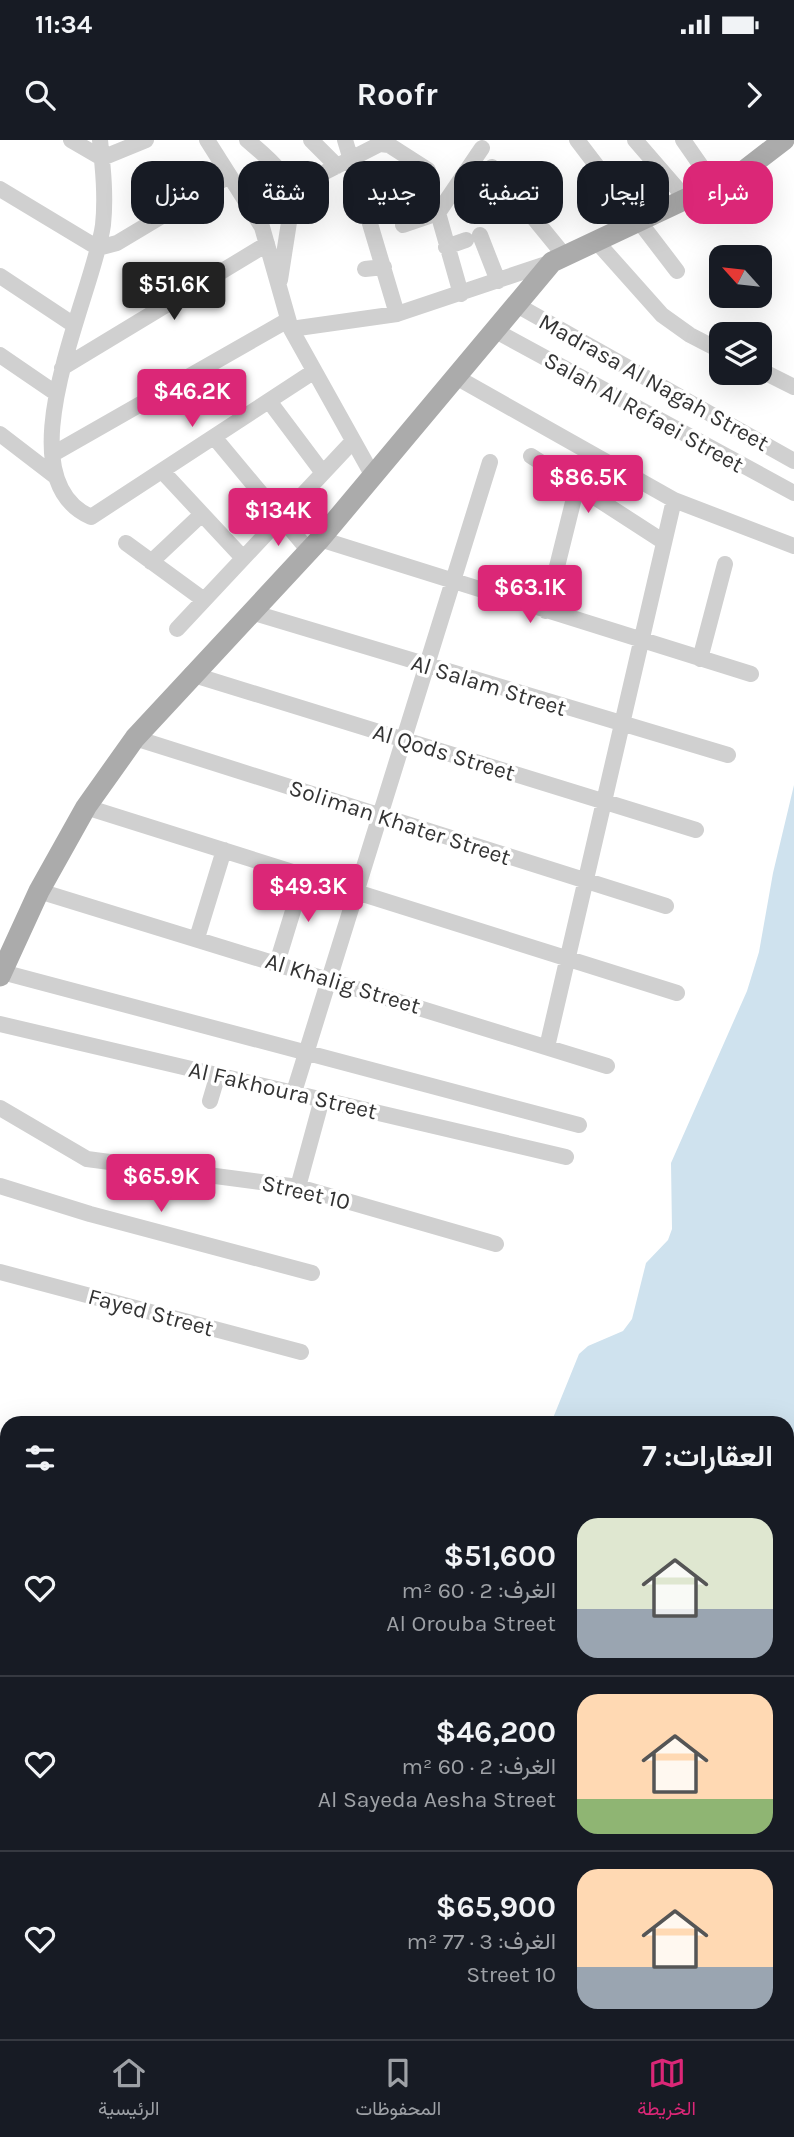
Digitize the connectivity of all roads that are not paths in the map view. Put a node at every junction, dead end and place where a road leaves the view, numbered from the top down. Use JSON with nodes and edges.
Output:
{"nodes":[{"id":1,"x":71,"y":140,"type":"edge"},
{"id":2,"x":100,"y":140,"type":"edge"},
{"id":3,"x":146,"y":140,"type":"edge"},
{"id":4,"x":207,"y":140,"type":"edge"},
{"id":5,"x":247,"y":140,"type":"edge"},
{"id":6,"x":311,"y":140,"type":"edge"},
{"id":7,"x":345,"y":140,"type":"edge"},
{"id":8,"x":577,"y":140,"type":"edge"},
{"id":9,"x":635,"y":140,"type":"edge"},
{"id":10,"x":683,"y":140,"type":"edge"},
{"id":11,"x":785,"y":141,"type":"edge"},
{"id":12,"x":482,"y":148,"type":"dead end"},
{"id":13,"x":102,"y":158,"type":"junction"},
{"id":14,"x":271,"y":161,"type":"edge"},
{"id":15,"x":344,"y":161,"type":"edge"},
{"id":16,"x":348,"y":161,"type":"edge"},
{"id":17,"x":413,"y":161,"type":"edge"},
{"id":18,"x":593,"y":161,"type":"edge"},
{"id":19,"x":698,"y":161,"type":"edge"},
{"id":20,"x":758,"y":161,"type":"edge"},
{"id":21,"x":343,"y":162,"type":"edge"},
{"id":22,"x":229,"y":176,"type":"junction"},
{"id":23,"x":0,"y":189,"type":"edge"},
{"id":24,"x":683,"y":195,"type":"edge"},
{"id":25,"x":440,"y":210,"type":"edge"},
{"id":26,"x":440,"y":222,"type":"edge"},
{"id":27,"x":289,"y":224,"type":"edge"},
{"id":28,"x":367,"y":224,"type":"edge"},
{"id":29,"x":406,"y":224,"type":"edge"},
{"id":30,"x":533,"y":224,"type":"edge"},
{"id":31,"x":634,"y":224,"type":"edge"},
{"id":32,"x":640,"y":224,"type":"edge"},
{"id":33,"x":403,"y":225,"type":"dead end"},
{"id":34,"x":596,"y":241,"type":"junction"},
{"id":35,"x":267,"y":244,"type":"junction"},
{"id":36,"x":446,"y":247,"type":"junction"},
{"id":37,"x":98,"y":248,"type":"junction"},
{"id":38,"x":558,"y":259,"type":"junction"},
{"id":39,"x":384,"y":267,"type":"junction"},
{"id":40,"x":365,"y":269,"type":"dead end"},
{"id":41,"x":677,"y":271,"type":"dead end"},
{"id":42,"x":0,"y":276,"type":"edge"},
{"id":43,"x":498,"y":281,"type":"junction"},
{"id":44,"x":279,"y":287,"type":"junction"},
{"id":45,"x":461,"y":295,"type":"junction"},
{"id":46,"x":515,"y":304,"type":"junction"},
{"id":47,"x":397,"y":314,"type":"junction"},
{"id":48,"x":290,"y":324,"type":"junction"},
{"id":49,"x":75,"y":325,"type":"junction"},
{"id":50,"x":494,"y":330,"type":"junction"},
{"id":51,"x":709,"y":345,"type":"edge"},
{"id":52,"x":0,"y":355,"type":"edge"},
{"id":53,"x":62,"y":368,"type":"junction"},
{"id":54,"x":313,"y":372,"type":"junction"},
{"id":55,"x":772,"y":376,"type":"edge"},
{"id":56,"x":456,"y":377,"type":"junction"},
{"id":57,"x":794,"y":387,"type":"edge"},
{"id":58,"x":54,"y":392,"type":"junction"},
{"id":59,"x":269,"y":401,"type":"junction"},
{"id":60,"x":0,"y":434,"type":"edge"},
{"id":61,"x":214,"y":437,"type":"junction"},
{"id":62,"x":353,"y":441,"type":"junction"},
{"id":63,"x":53,"y":454,"type":"junction"},
{"id":64,"x":531,"y":456,"type":"dead end"},
{"id":65,"x":794,"y":461,"type":"edge"},
{"id":66,"x":490,"y":462,"type":"dead end"},
{"id":67,"x":162,"y":471,"type":"junction"},
{"id":68,"x":323,"y":473,"type":"junction"},
{"id":69,"x":373,"y":476,"type":"junction"},
{"id":70,"x":56,"y":477,"type":"junction"},
{"id":71,"x":577,"y":486,"type":"junction"},
{"id":72,"x":794,"y":493,"type":"edge"},
{"id":73,"x":674,"y":500,"type":"junction"},
{"id":74,"x":202,"y":514,"type":"junction"},
{"id":75,"x":281,"y":517,"type":"junction"},
{"id":76,"x":126,"y":542,"type":"dead end"},
{"id":77,"x":664,"y":542,"type":"junction"},
{"id":78,"x":314,"y":545,"type":"junction"},
{"id":79,"x":794,"y":546,"type":"edge"},
{"id":80,"x":243,"y":558,"type":"junction"},
{"id":81,"x":152,"y":562,"type":"junction"},
{"id":82,"x":725,"y":564,"type":"dead end"},
{"id":83,"x":452,"y":582,"type":"junction"},
{"id":84,"x":204,"y":600,"type":"junction"},
{"id":85,"x":546,"y":611,"type":"junction"},
{"id":86,"x":251,"y":612,"type":"junction"},
{"id":87,"x":177,"y":629,"type":"dead end"},
{"id":88,"x":642,"y":641,"type":"junction"},
{"id":89,"x":701,"y":659,"type":"junction"},
{"id":90,"x":426,"y":666,"type":"junction"},
{"id":91,"x":191,"y":674,"type":"junction"},
{"id":92,"x":751,"y":674,"type":"dead end"},
{"id":93,"x":622,"y":724,"type":"junction"},
{"id":94,"x":135,"y":738,"type":"junction"},
{"id":95,"x":403,"y":739,"type":"junction"},
{"id":96,"x":728,"y":755,"type":"dead end"},
{"id":97,"x":604,"y":802,"type":"junction"},
{"id":98,"x":86,"y":807,"type":"junction"},
{"id":99,"x":379,"y":816,"type":"junction"},
{"id":100,"x":696,"y":830,"type":"dead end"},
{"id":101,"x":224,"y":850,"type":"junction"},
{"id":102,"x":304,"y":875,"type":"junction"},
{"id":103,"x":586,"y":881,"type":"junction"},
{"id":104,"x":38,"y":891,"type":"junction"},
{"id":105,"x":356,"y":892,"type":"junction"},
{"id":106,"x":666,"y":906,"type":"dead end"},
{"id":107,"x":197,"y":938,"type":"junction"},
{"id":108,"x":568,"y":959,"type":"junction"},
{"id":109,"x":277,"y":963,"type":"junction"},
{"id":110,"x":1,"y":974,"type":"edge"},
{"id":111,"x":329,"y":979,"type":"junction"},
{"id":112,"x":677,"y":993,"type":"dead end"},
{"id":113,"x":0,"y":1024,"type":"edge"},
{"id":114,"x":547,"y":1047,"type":"junction"},
{"id":115,"x":306,"y":1052,"type":"junction"},
{"id":116,"x":607,"y":1066,"type":"dead end"},
{"id":117,"x":218,"y":1074,"type":"junction"},
{"id":118,"x":294,"y":1092,"type":"junction"},
{"id":119,"x":322,"y":1099,"type":"junction"},
{"id":120,"x":210,"y":1101,"type":"dead end"},
{"id":121,"x":0,"y":1108,"type":"edge"},
{"id":122,"x":579,"y":1125,"type":"dead end"},
{"id":123,"x":566,"y":1157,"type":"dead end"},
{"id":124,"x":0,"y":1186,"type":"edge"},
{"id":125,"x":298,"y":1187,"type":"junction"},
{"id":126,"x":496,"y":1244,"type":"dead end"},
{"id":127,"x":0,"y":1272,"type":"edge"},
{"id":128,"x":312,"y":1273,"type":"dead end"},
{"id":129,"x":301,"y":1352,"type":"dead end"}],
"edges":[{"from":1,"to":13,"type":"street"},
{"from":2,"to":13,"type":"street"},
{"from":3,"to":13,"type":"street"},
{"from":4,"to":22,"type":"street"},
{"from":5,"to":14,"type":"street"},
{"from":6,"to":21,"type":"street"},
{"from":7,"to":15,"type":"street"},
{"from":8,"to":18,"type":"street"},
{"from":9,"to":24,"type":"street"},
{"from":10,"to":19,"type":"street"},
{"from":11,"to":20,"type":"main road"},
{"from":12,"to":25,"type":"street"},
{"from":13,"to":37,"type":"street"},
{"from":16,"to":17,"type":"street"},
{"from":22,"to":35,"type":"street"},
{"from":22,"to":37,"type":"street"},
{"from":23,"to":37,"type":"street"},
{"from":26,"to":36,"type":"street"},
{"from":27,"to":44,"type":"street"},
{"from":28,"to":39,"type":"street"},
{"from":29,"to":33,"type":"street"},
{"from":30,"to":38,"type":"street"},
{"from":31,"to":34,"type":"main road"},
{"from":32,"to":41,"type":"street"},
{"from":34,"to":38,"type":"main road"},
{"from":34,"to":51,"type":"street"},
{"from":35,"to":44,"type":"street"},
{"from":35,"to":53,"type":"street"},
{"from":36,"to":43,"type":"street"},
{"from":36,"to":45,"type":"street"},
{"from":37,"to":49,"type":"street"},
{"from":38,"to":43,"type":"street"},
{"from":38,"to":46,"type":"main road"},
{"from":39,"to":40,"type":"street"},
{"from":39,"to":47,"type":"street"},
{"from":42,"to":49,"type":"street"},
{"from":43,"to":45,"type":"street"},
{"from":44,"to":48,"type":"street"},
{"from":45,"to":47,"type":"street"},
{"from":46,"to":50,"type":"main road"},
{"from":46,"to":65,"type":"street","name":"Madrasa Al Nagah Street"},
{"from":47,"to":48,"type":"street"},
{"from":48,"to":54,"type":"street"},
{"from":48,"to":63,"type":"street"},
{"from":49,"to":53,"type":"street"},
{"from":50,"to":56,"type":"main road"},
{"from":50,"to":72,"type":"street","name":"Salah Al Refaei Street"},
{"from":52,"to":58,"type":"street"},
{"from":53,"to":58,"type":"street"},
{"from":54,"to":59,"type":"street"},
{"from":54,"to":62,"type":"street"},
{"from":55,"to":57,"type":"street"},
{"from":56,"to":69,"type":"main road"},
{"from":56,"to":73,"type":"street"},
{"from":58,"to":63,"type":"street"},
{"from":59,"to":61,"type":"street"},
{"from":59,"to":68,"type":"street"},
{"from":60,"to":70,"type":"street"},
{"from":61,"to":67,"type":"street"},
{"from":61,"to":75,"type":"street"},
{"from":62,"to":68,"type":"street"},
{"from":62,"to":69,"type":"street"},
{"from":63,"to":70,"type":"street"},
{"from":64,"to":71,"type":"street"},
{"from":66,"to":83,"type":"street"},
{"from":67,"to":70,"type":"street"},
{"from":67,"to":74,"type":"street"},
{"from":68,"to":75,"type":"street"},
{"from":69,"to":78,"type":"main road"},
{"from":71,"to":77,"type":"street"},
{"from":71,"to":85,"type":"street"},
{"from":73,"to":77,"type":"street"},
{"from":73,"to":79,"type":"street"},
{"from":74,"to":80,"type":"street"},
{"from":74,"to":81,"type":"street"},
{"from":75,"to":78,"type":"street"},
{"from":75,"to":80,"type":"street"},
{"from":76,"to":81,"type":"street"},
{"from":77,"to":88,"type":"street"},
{"from":78,"to":83,"type":"street"},
{"from":78,"to":86,"type":"main road"},
{"from":80,"to":84,"type":"street"},
{"from":81,"to":84,"type":"street"},
{"from":82,"to":89,"type":"street"},
{"from":83,"to":85,"type":"street"},
{"from":83,"to":90,"type":"street"},
{"from":84,"to":87,"type":"street"},
{"from":85,"to":88,"type":"street"},
{"from":86,"to":90,"type":"street","name":"Al Salam Street"},
{"from":86,"to":91,"type":"main road"},
{"from":88,"to":89,"type":"street"},
{"from":88,"to":93,"type":"street"},
{"from":89,"to":92,"type":"street"},
{"from":90,"to":93,"type":"street","name":"Al Salam Street"},
{"from":90,"to":95,"type":"street"},
{"from":91,"to":94,"type":"main road"},
{"from":91,"to":95,"type":"street","name":"Al Qods Street"},
{"from":93,"to":96,"type":"street","name":"Al Salam Street"},
{"from":93,"to":97,"type":"street"},
{"from":94,"to":98,"type":"main road"},
{"from":94,"to":99,"type":"street","name":"Soliman Khater Street"},
{"from":95,"to":97,"type":"street","name":"Al Qods Street"},
{"from":95,"to":99,"type":"street"},
{"from":97,"to":100,"type":"street","name":"Al Qods Street"},
{"from":97,"to":103,"type":"street"},
{"from":98,"to":101,"type":"street"},
{"from":98,"to":104,"type":"main road"},
{"from":99,"to":103,"type":"street","name":"Soliman Khater Street"},
{"from":99,"to":105,"type":"street"},
{"from":101,"to":102,"type":"street"},
{"from":101,"to":107,"type":"street"},
{"from":102,"to":105,"type":"street"},
{"from":102,"to":109,"type":"street"},
{"from":103,"to":106,"type":"street","name":"Soliman Khater Street"},
{"from":103,"to":108,"type":"street"},
{"from":104,"to":107,"type":"street","name":"Al Khalig Street"},
{"from":104,"to":110,"type":"main road"},
{"from":105,"to":108,"type":"street"},
{"from":105,"to":111,"type":"street"},
{"from":107,"to":109,"type":"street","name":"Al Khalig Street"},
{"from":108,"to":112,"type":"street"},
{"from":108,"to":114,"type":"street"},
{"from":109,"to":111,"type":"street","name":"Al Khalig Street"},
{"from":110,"to":115,"type":"street"},
{"from":111,"to":114,"type":"street","name":"Al Khalig Street"},
{"from":111,"to":115,"type":"street"},
{"from":113,"to":117,"type":"street","name":"Al Fakhoura Street"},
{"from":114,"to":116,"type":"street","name":"Al Khalig Street"},
{"from":115,"to":118,"type":"street"},
{"from":115,"to":122,"type":"street"},
{"from":117,"to":118,"type":"street","name":"Al Fakhoura Street"},
{"from":117,"to":120,"type":"street"},
{"from":118,"to":119,"type":"street","name":"Al Fakhoura Street"},
{"from":119,"to":123,"type":"street","name":"Al Fakhoura Street"},
{"from":119,"to":125,"type":"street"},
{"from":121,"to":125,"type":"street","name":"Street 10"},
{"from":124,"to":128,"type":"street"},
{"from":125,"to":126,"type":"street","name":"Street 10"},
{"from":127,"to":129,"type":"street","name":"Fayed Street"}]}
